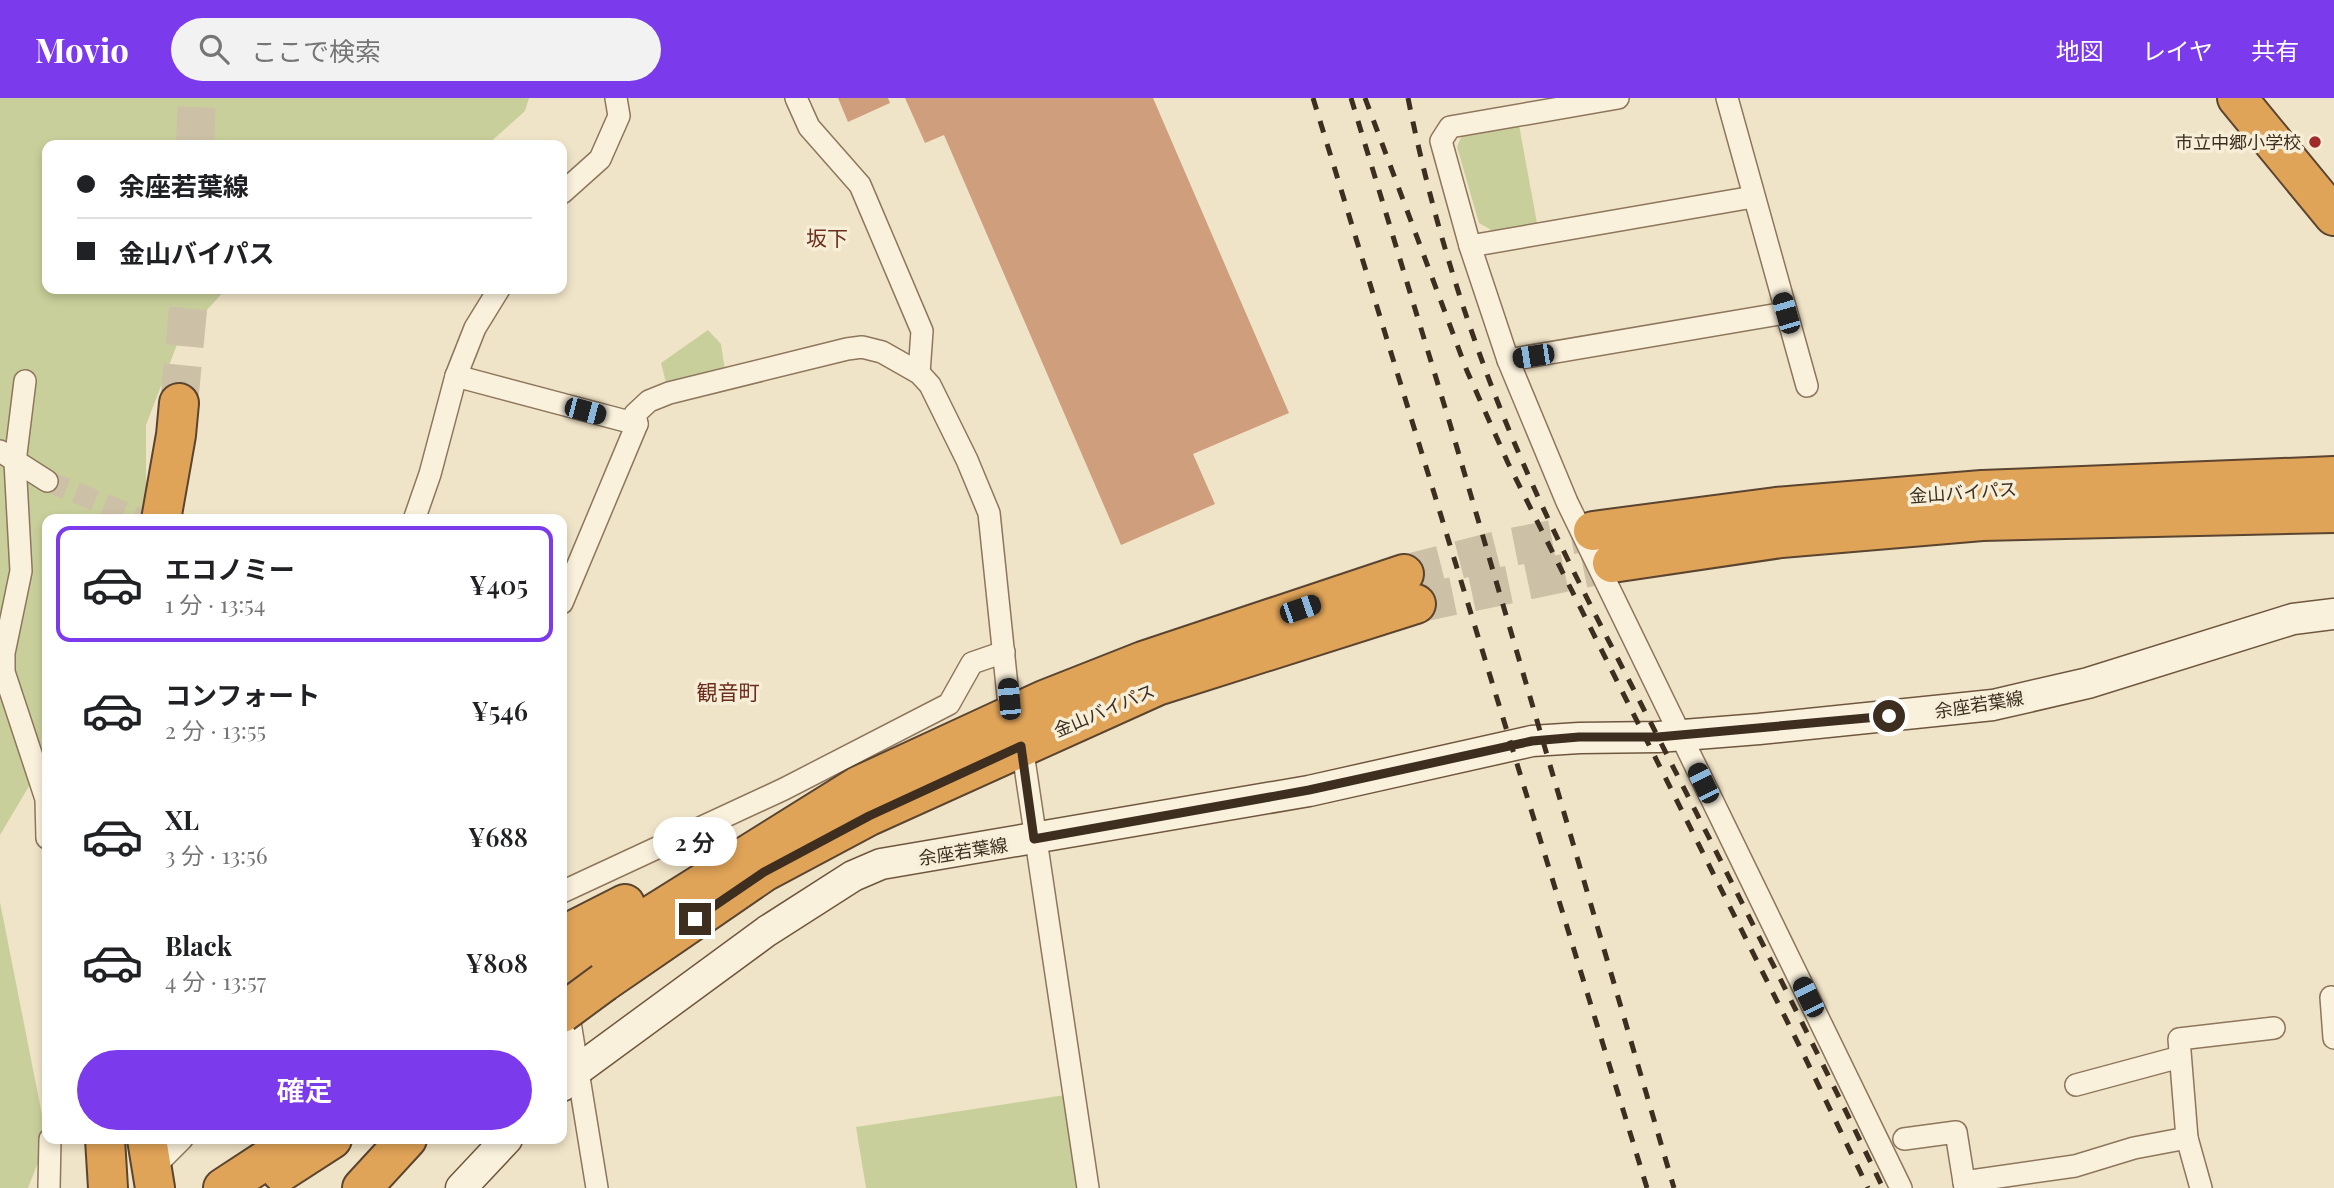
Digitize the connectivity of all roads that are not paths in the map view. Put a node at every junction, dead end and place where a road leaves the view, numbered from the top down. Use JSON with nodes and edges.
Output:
{"nodes":[{"id":1,"x":617,"y":98,"type":"edge"},
{"id":2,"x":796,"y":98,"type":"edge"},
{"id":3,"x":1618,"y":98,"type":"edge"},
{"id":4,"x":1727,"y":98,"type":"edge"},
{"id":5,"x":2237,"y":98,"type":"edge"},
{"id":6,"x":1531,"y":106,"type":"edge"},
{"id":7,"x":567,"y":188,"type":"edge"},
{"id":8,"x":1753,"y":197,"type":"junction"},
{"id":9,"x":2334,"y":216,"type":"edge"},
{"id":10,"x":1470,"y":247,"type":"junction"},
{"id":11,"x":496,"y":294,"type":"edge"},
{"id":12,"x":1786,"y":313,"type":"junction"},
{"id":13,"x":1508,"y":360,"type":"junction"},
{"id":14,"x":919,"y":373,"type":"junction"},
{"id":15,"x":456,"y":376,"type":"junction"},
{"id":16,"x":26,"y":381,"type":"dead end"},
{"id":17,"x":1807,"y":386,"type":"dead end"},
{"id":18,"x":637,"y":424,"type":"junction"},
{"id":19,"x":8,"y":457,"type":"edge"},
{"id":20,"x":2334,"y":476,"type":"edge"},
{"id":21,"x":47,"y":481,"type":"tunnel mouth"},
{"id":22,"x":2334,"y":513,"type":"edge"},
{"id":23,"x":161,"y":514,"type":"edge"},
{"id":24,"x":169,"y":514,"type":"edge"},
{"id":25,"x":416,"y":514,"type":"edge"},
{"id":26,"x":1410,"y":589,"type":"tunnel mouth"},
{"id":27,"x":567,"y":591,"type":"edge"},
{"id":28,"x":2334,"y":614,"type":"edge"},
{"id":29,"x":1004,"y":652,"type":"junction"},
{"id":30,"x":1016,"y":731,"type":"junction"},
{"id":31,"x":1679,"y":735,"type":"junction"},
{"id":32,"x":42,"y":787,"type":"edge"},
{"id":33,"x":1034,"y":839,"type":"junction"},
{"id":34,"x":567,"y":890,"type":"edge"},
{"id":35,"x":580,"y":959,"type":"edge"},
{"id":36,"x":567,"y":983,"type":"edge"},
{"id":37,"x":2331,"y":997,"type":"dead end"},
{"id":38,"x":567,"y":998,"type":"edge"},
{"id":39,"x":2274,"y":1028,"type":"dead end"},
{"id":40,"x":2334,"y":1038,"type":"edge"},
{"id":41,"x":2180,"y":1057,"type":"junction"},
{"id":42,"x":570,"y":1077,"type":"edge"},
{"id":43,"x":2076,"y":1085,"type":"dead end"},
{"id":44,"x":2187,"y":1138,"type":"junction"},
{"id":45,"x":1904,"y":1139,"type":"dead end"},
{"id":46,"x":50,"y":1144,"type":"edge"},
{"id":47,"x":105,"y":1144,"type":"edge"},
{"id":48,"x":130,"y":1144,"type":"edge"},
{"id":49,"x":176,"y":1144,"type":"edge"},
{"id":50,"x":291,"y":1144,"type":"edge"},
{"id":51,"x":324,"y":1144,"type":"edge"},
{"id":52,"x":402,"y":1144,"type":"edge"},
{"id":53,"x":502,"y":1144,"type":"edge"},
{"id":54,"x":156,"y":1161,"type":"edge"},
{"id":55,"x":1964,"y":1185,"type":"edge"},
{"id":56,"x":49,"y":1188,"type":"edge"},
{"id":57,"x":108,"y":1188,"type":"edge"},
{"id":58,"x":135,"y":1188,"type":"edge"},
{"id":59,"x":223,"y":1188,"type":"edge"},
{"id":60,"x":257,"y":1188,"type":"edge"},
{"id":61,"x":362,"y":1188,"type":"edge"},
{"id":62,"x":461,"y":1188,"type":"edge"},
{"id":63,"x":597,"y":1188,"type":"edge"},
{"id":64,"x":1088,"y":1188,"type":"edge"},
{"id":65,"x":1901,"y":1188,"type":"edge"},
{"id":66,"x":2202,"y":1188,"type":"edge"}],
"edges":[{"from":1,"to":7,"type":"street"},
{"from":2,"to":14,"type":"street"},
{"from":3,"to":6,"type":"street"},
{"from":4,"to":8,"type":"street"},
{"from":5,"to":9,"type":"highway"},
{"from":6,"to":10,"type":"street"},
{"from":8,"to":10,"type":"street"},
{"from":8,"to":12,"type":"street"},
{"from":10,"to":13,"type":"street"},
{"from":11,"to":15,"type":"street"},
{"from":12,"to":13,"type":"street"},
{"from":12,"to":17,"type":"street"},
{"from":13,"to":31,"type":"street"},
{"from":14,"to":18,"type":"street"},
{"from":14,"to":29,"type":"street"},
{"from":15,"to":18,"type":"street"},
{"from":15,"to":25,"type":"street"},
{"from":16,"to":19,"type":"street"},
{"from":18,"to":27,"type":"street"},
{"from":19,"to":21,"type":"street"},
{"from":19,"to":32,"type":"street"},
{"from":20,"to":22,"type":"highway","name":"金山バイパス"},
{"from":23,"to":24,"type":"highway"},
{"from":26,"to":30,"type":"highway","name":"金山バイパス"},
{"from":28,"to":31,"type":"main road","name":"余座若葉線"},
{"from":29,"to":30,"type":"street"},
{"from":29,"to":34,"type":"street"},
{"from":30,"to":33,"type":"street"},
{"from":30,"to":35,"type":"highway","name":"金山バイパス"},
{"from":30,"to":35,"type":"highway","name":"金山バイパス"},
{"from":31,"to":33,"type":"main road","name":"余座若葉線"},
{"from":31,"to":65,"type":"street"},
{"from":33,"to":42,"type":"main road","name":"余座若葉線"},
{"from":33,"to":64,"type":"street"},
{"from":35,"to":36,"type":"highway"},
{"from":35,"to":38,"type":"highway","name":"金山バイパス","bridge":true},
{"from":35,"to":42,"type":"street"},
{"from":37,"to":40,"type":"street"},
{"from":39,"to":41,"type":"street"},
{"from":41,"to":43,"type":"street"},
{"from":41,"to":44,"type":"street"},
{"from":42,"to":63,"type":"street"},
{"from":44,"to":55,"type":"street"},
{"from":44,"to":66,"type":"street"},
{"from":45,"to":55,"type":"street"},
{"from":46,"to":56,"type":"street"},
{"from":47,"to":57,"type":"highway"},
{"from":48,"to":58,"type":"highway"},
{"from":49,"to":54,"type":"street"},
{"from":50,"to":59,"type":"highway"},
{"from":51,"to":60,"type":"highway"},
{"from":52,"to":61,"type":"highway"},
{"from":53,"to":62,"type":"main road"}]}
